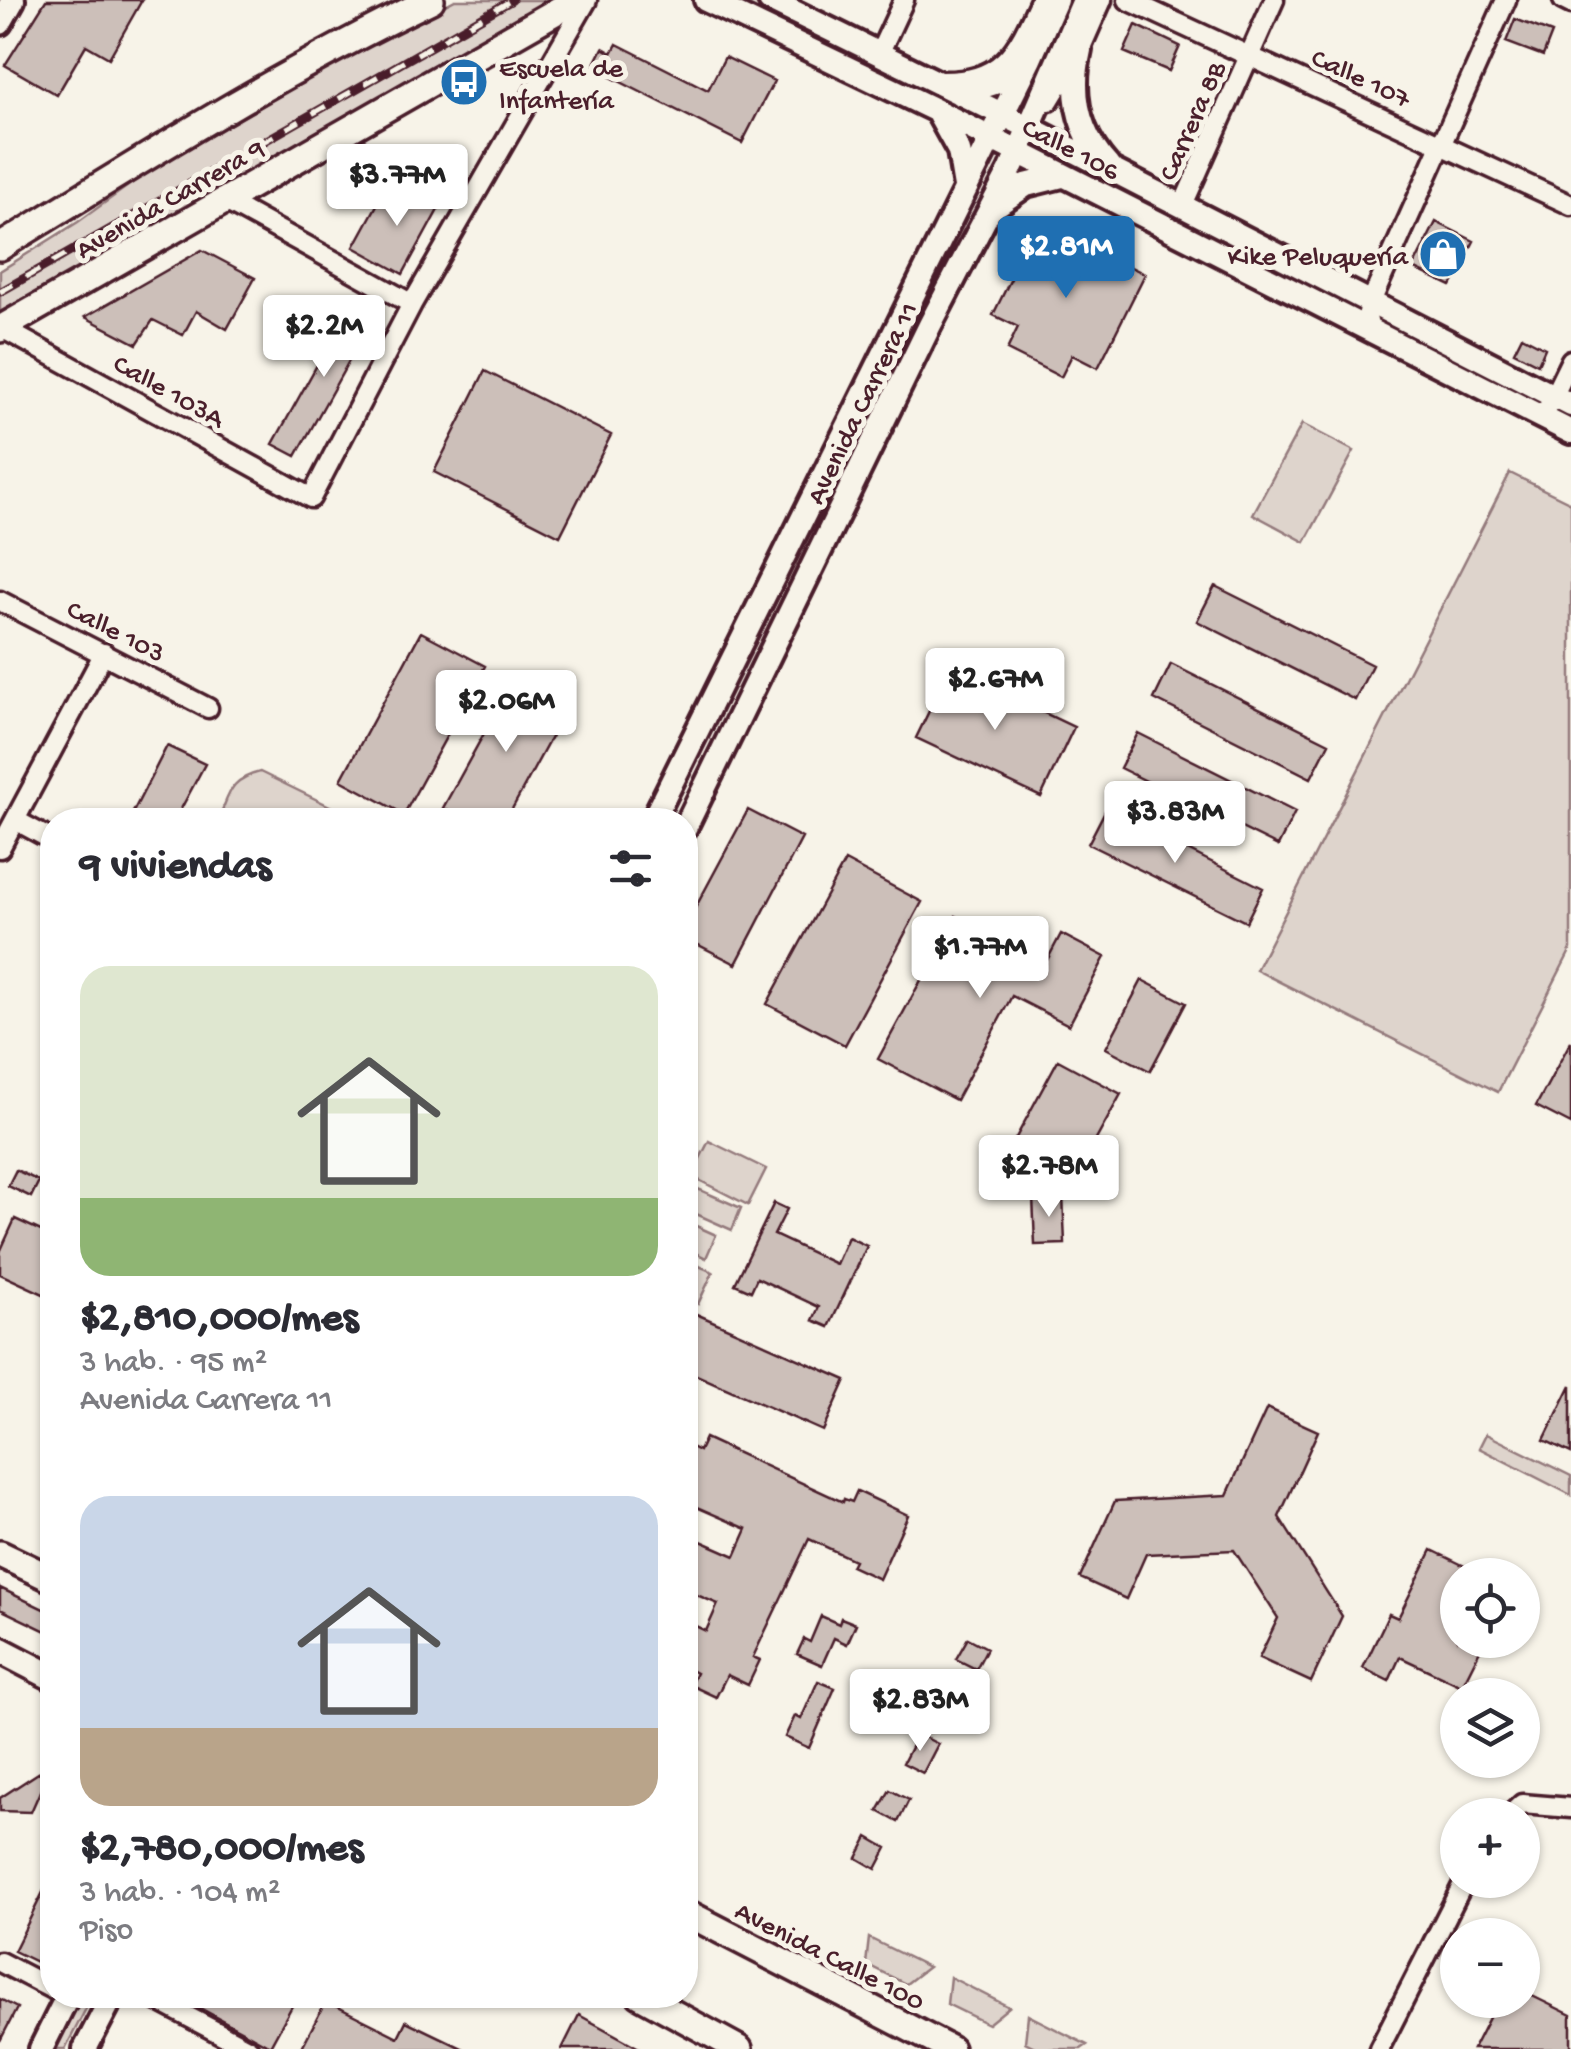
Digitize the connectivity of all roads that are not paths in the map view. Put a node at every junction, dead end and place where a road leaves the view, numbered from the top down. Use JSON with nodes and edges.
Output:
{"nodes":[{"id":1,"x":13,"y":0,"type":"edge"},
{"id":2,"x":430,"y":0,"type":"edge"},
{"id":3,"x":576,"y":0,"type":"edge"},
{"id":4,"x":586,"y":0,"type":"edge"},
{"id":5,"x":706,"y":0,"type":"edge"},
{"id":6,"x":770,"y":0,"type":"edge"},
{"id":7,"x":904,"y":0,"type":"edge"},
{"id":8,"x":1040,"y":0,"type":"edge"},
{"id":9,"x":1056,"y":0,"type":"edge"},
{"id":10,"x":1084,"y":0,"type":"edge"},
{"id":11,"x":1102,"y":0,"type":"edge"},
{"id":12,"x":1128,"y":0,"type":"edge"},
{"id":13,"x":1274,"y":0,"type":"edge"},
{"id":14,"x":1506,"y":0,"type":"edge"},
{"id":15,"x":1563,"y":0,"type":"edge"},
{"id":16,"x":1571,"y":4,"type":"edge"},
{"id":17,"x":0,"y":23,"type":"edge"},
{"id":18,"x":1080,"y":50,"type":"junction"},
{"id":19,"x":880,"y":54,"type":"junction"},
{"id":20,"x":1249,"y":54,"type":"junction"},
{"id":21,"x":1030,"y":59,"type":"junction"},
{"id":22,"x":933,"y":81,"type":"junction"},
{"id":23,"x":960,"y":94,"type":"junction"},
{"id":24,"x":933,"y":109,"type":"junction"},
{"id":25,"x":1002,"y":115,"type":"junction"},
{"id":26,"x":1030,"y":128,"type":"junction"},
{"id":27,"x":990,"y":139,"type":"junction"},
{"id":28,"x":1442,"y":144,"type":"junction"},
{"id":29,"x":1018,"y":153,"type":"junction"},
{"id":30,"x":1114,"y":172,"type":"junction"},
{"id":31,"x":1062,"y":176,"type":"junction"},
{"id":32,"x":966,"y":188,"type":"junction"},
{"id":33,"x":224,"y":200,"type":"junction"},
{"id":34,"x":1571,"y":205,"type":"edge"},
{"id":35,"x":1182,"y":207,"type":"junction"},
{"id":36,"x":987,"y":214,"type":"junction"},
{"id":37,"x":0,"y":228,"type":"edge"},
{"id":38,"x":26,"y":231,"type":"junction"},
{"id":39,"x":0,"y":247,"type":"edge"},
{"id":40,"x":412,"y":304,"type":"junction"},
{"id":41,"x":1370,"y":304,"type":"junction"},
{"id":42,"x":1,"y":329,"type":"edge"},
{"id":43,"x":1370,"y":330,"type":"junction"},
{"id":44,"x":1571,"y":360,"type":"edge"},
{"id":45,"x":1562,"y":401,"type":"edge"},
{"id":46,"x":1534,"y":414,"type":"junction"},
{"id":47,"x":1571,"y":432,"type":"edge"},
{"id":48,"x":0,"y":600,"type":"edge"},
{"id":49,"x":104,"y":653,"type":"junction"},
{"id":50,"x":208,"y":708,"type":"dead end"},
{"id":51,"x":659,"y":808,"type":"edge"},
{"id":52,"x":695,"y":808,"type":"edge"},
{"id":53,"x":15,"y":820,"type":"junction"},
{"id":54,"x":40,"y":834,"type":"edge"},
{"id":55,"x":0,"y":848,"type":"edge"},
{"id":56,"x":0,"y":1554,"type":"edge"},
{"id":57,"x":40,"y":1572,"type":"edge"},
{"id":58,"x":0,"y":1650,"type":"edge"},
{"id":59,"x":40,"y":1671,"type":"edge"},
{"id":60,"x":1571,"y":1808,"type":"edge"},
{"id":61,"x":1540,"y":1809,"type":"edge"},
{"id":62,"x":1456,"y":1898,"type":"edge"},
{"id":63,"x":698,"y":1919,"type":"edge"},
{"id":64,"x":0,"y":1962,"type":"edge"},
{"id":65,"x":40,"y":1982,"type":"edge"},
{"id":66,"x":57,"y":2008,"type":"edge"},
{"id":67,"x":106,"y":2008,"type":"edge"},
{"id":68,"x":171,"y":2008,"type":"edge"},
{"id":69,"x":664,"y":2008,"type":"edge"},
{"id":70,"x":41,"y":2049,"type":"edge"},
{"id":71,"x":85,"y":2049,"type":"edge"},
{"id":72,"x":248,"y":2049,"type":"edge"},
{"id":73,"x":739,"y":2049,"type":"edge"},
{"id":74,"x":950,"y":2049,"type":"edge"},
{"id":75,"x":1378,"y":2049,"type":"edge"}],
"edges":[{"from":1,"to":17,"type":"main road"},
{"from":2,"to":38,"type":"main road","name":"Avenida Carrera 9"},
{"from":3,"to":33,"type":"main road","name":"Avenida Carrera 9"},
{"from":4,"to":40,"type":"street"},
{"from":5,"to":24,"type":"main road","name":"Calle 106"},
{"from":6,"to":19,"type":"main road","name":"Calle 106"},
{"from":7,"to":19,"type":"street"},
{"from":8,"to":22,"type":"street"},
{"from":9,"to":21,"type":"main road","name":"Avenida Carrera 11"},
{"from":10,"to":26,"type":"main road","name":"Avenida Carrera 11"},
{"from":11,"to":18,"type":"street"},
{"from":12,"to":20,"type":"street","name":"Calle 107"},
{"from":13,"to":20,"type":"street","name":"Carrera 8B"},
{"from":14,"to":28,"type":"street"},
{"from":15,"to":16,"type":"street"},
{"from":18,"to":26,"type":"street"},
{"from":18,"to":30,"type":"main road"},
{"from":19,"to":22,"type":"main road","name":"Calle 106"},
{"from":20,"to":28,"type":"street","name":"Calle 107"},
{"from":20,"to":35,"type":"street","name":"Carrera 8B"},
{"from":21,"to":23,"type":"main road"},
{"from":21,"to":25,"type":"main road","name":"Avenida Carrera 11"},
{"from":22,"to":23,"type":"main road","name":"Calle 106"},
{"from":23,"to":25,"type":"main road","name":"Calle 106"},
{"from":24,"to":27,"type":"main road","name":"Calle 106"},
{"from":24,"to":32,"type":"main road"},
{"from":25,"to":26,"type":"main road","name":"Calle 106"},
{"from":25,"to":27,"type":"main road","name":"Avenida Carrera 11"},
{"from":26,"to":29,"type":"main road","name":"Avenida Carrera 11"},
{"from":26,"to":30,"type":"main road","name":"Calle 106"},
{"from":27,"to":29,"type":"main road","name":"Calle 106"},
{"from":27,"to":32,"type":"main road","name":"Avenida Carrera 11"},
{"from":28,"to":34,"type":"street","name":"Calle 107"},
{"from":28,"to":41,"type":"street"},
{"from":29,"to":31,"type":"main road","name":"Calle 106"},
{"from":29,"to":36,"type":"main road","name":"Avenida Carrera 11"},
{"from":30,"to":35,"type":"main road","name":"Calle 106"},
{"from":31,"to":36,"type":"main road"},
{"from":31,"to":43,"type":"main road","name":"Calle 106"},
{"from":32,"to":51,"type":"main road","name":"Avenida Carrera 11"},
{"from":33,"to":40,"type":"street"},
{"from":33,"to":42,"type":"main road","name":"Avenida Carrera 9"},
{"from":35,"to":41,"type":"main road","name":"Calle 106"},
{"from":36,"to":52,"type":"main road","name":"Avenida Carrera 11"},
{"from":37,"to":38,"type":"main road"},
{"from":38,"to":39,"type":"main road","name":"Avenida Carrera 9"},
{"from":40,"to":42,"type":"street","name":"Calle 103A"},
{"from":41,"to":43,"type":"street"},
{"from":41,"to":45,"type":"main road","name":"Calle 106"},
{"from":43,"to":46,"type":"main road","name":"Calle 106"},
{"from":44,"to":45,"type":"street"},
{"from":45,"to":46,"type":"street"},
{"from":46,"to":47,"type":"main road","name":"Calle 106"},
{"from":48,"to":49,"type":"street","name":"Calle 103"},
{"from":49,"to":50,"type":"street","name":"Calle 103"},
{"from":49,"to":53,"type":"street"},
{"from":53,"to":54,"type":"street"},
{"from":53,"to":55,"type":"street"},
{"from":56,"to":57,"type":"main road"},
{"from":58,"to":59,"type":"main road"},
{"from":60,"to":61,"type":"street"},
{"from":62,"to":75,"type":"street"},
{"from":63,"to":74,"type":"main road","name":"Avenida Calle 100"},
{"from":64,"to":65,"type":"street"},
{"from":66,"to":70,"type":"main road"},
{"from":67,"to":71,"type":"main road"},
{"from":68,"to":72,"type":"street"},
{"from":69,"to":73,"type":"main road"}]}
